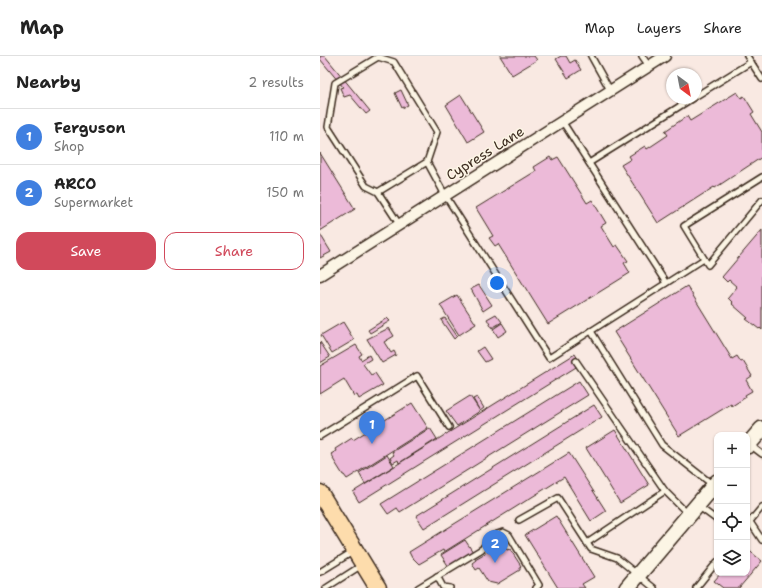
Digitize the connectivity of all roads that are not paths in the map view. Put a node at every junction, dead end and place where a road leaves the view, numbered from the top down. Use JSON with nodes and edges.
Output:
{"nodes":[{"id":1,"x":591,"y":56,"type":"edge"},
{"id":2,"x":642,"y":56,"type":"edge"},
{"id":3,"x":664,"y":56,"type":"edge"},
{"id":4,"x":747,"y":56,"type":"edge"},
{"id":5,"x":751,"y":62,"type":"junction"},
{"id":6,"x":648,"y":66,"type":"junction"},
{"id":7,"x":762,"y":79,"type":"edge"},
{"id":8,"x":610,"y":90,"type":"junction"},
{"id":9,"x":702,"y":92,"type":"edge"},
{"id":10,"x":683,"y":104,"type":"edge"},
{"id":11,"x":562,"y":121,"type":"junction"},
{"id":12,"x":427,"y":162,"type":"junction"},
{"id":13,"x":589,"y":163,"type":"junction"},
{"id":14,"x":762,"y":176,"type":"edge"},
{"id":15,"x":378,"y":192,"type":"junction"},
{"id":16,"x":445,"y":195,"type":"junction"},
{"id":17,"x":762,"y":200,"type":"edge"},
{"id":18,"x":399,"y":224,"type":"junction"},
{"id":19,"x":704,"y":259,"type":"junction"},
{"id":20,"x":320,"y":275,"type":"edge"},
{"id":21,"x":666,"y":283,"type":"junction"},
{"id":22,"x":591,"y":331,"type":"junction"},
{"id":23,"x":576,"y":361,"type":"dead end"},
{"id":24,"x":449,"y":427,"type":"dead end"},
{"id":25,"x":762,"y":428,"type":"edge"},
{"id":26,"x":320,"y":436,"type":"edge"},
{"id":27,"x":750,"y":443,"type":"edge"},
{"id":28,"x":750,"y":446,"type":"edge"},
{"id":29,"x":762,"y":454,"type":"edge"},
{"id":30,"x":714,"y":483,"type":"edge"},
{"id":31,"x":714,"y":485,"type":"edge"},
{"id":32,"x":665,"y":491,"type":"junction"},
{"id":33,"x":324,"y":502,"type":"edge"},
{"id":34,"x":762,"y":507,"type":"edge"},
{"id":35,"x":693,"y":510,"type":"junction"},
{"id":36,"x":714,"y":519,"type":"edge"},
{"id":37,"x":519,"y":520,"type":"dead end"},
{"id":38,"x":750,"y":522,"type":"edge"},
{"id":39,"x":750,"y":526,"type":"edge"},
{"id":40,"x":762,"y":540,"type":"edge"},
{"id":41,"x":587,"y":543,"type":"junction"},
{"id":42,"x":355,"y":550,"type":"junction"},
{"id":43,"x":363,"y":564,"type":"junction"},
{"id":44,"x":714,"y":566,"type":"edge"},
{"id":45,"x":321,"y":569,"type":"edge"},
{"id":46,"x":638,"y":575,"type":"junction"},
{"id":47,"x":437,"y":576,"type":"junction"},
{"id":48,"x":443,"y":587,"type":"edge"},
{"id":49,"x":326,"y":588,"type":"edge"},
{"id":50,"x":378,"y":588,"type":"edge"},
{"id":51,"x":418,"y":588,"type":"edge"},
{"id":52,"x":450,"y":588,"type":"edge"},
{"id":53,"x":536,"y":588,"type":"edge"},
{"id":54,"x":627,"y":588,"type":"edge"},
{"id":55,"x":654,"y":588,"type":"edge"},
{"id":56,"x":696,"y":588,"type":"edge"}],
"edges":[{"from":1,"to":8,"type":"lane"},
{"from":2,"to":6,"type":"lane"},
{"from":3,"to":6,"type":"street","name":"Cypress Lane"},
{"from":4,"to":5,"type":"lane"},
{"from":5,"to":7,"type":"lane"},
{"from":5,"to":9,"type":"lane"},
{"from":6,"to":8,"type":"street","name":"Cypress Lane"},
{"from":8,"to":11,"type":"street","name":"Cypress Lane"},
{"from":10,"to":13,"type":"lane"},
{"from":11,"to":13,"type":"lane"},
{"from":11,"to":16,"type":"street","name":"Cypress Lane"},
{"from":12,"to":15,"type":"lane"},
{"from":12,"to":15,"type":"lane"},
{"from":12,"to":16,"type":"lane"},
{"from":13,"to":21,"type":"lane"},
{"from":14,"to":19,"type":"lane"},
{"from":15,"to":18,"type":"lane"},
{"from":16,"to":18,"type":"street","name":"Cypress Lane"},
{"from":16,"to":22,"type":"lane"},
{"from":17,"to":19,"type":"lane"},
{"from":18,"to":20,"type":"street","name":"Cypress Lane"},
{"from":19,"to":21,"type":"lane"},
{"from":21,"to":22,"type":"lane"},
{"from":22,"to":30,"type":"lane"},
{"from":23,"to":32,"type":"lane"},
{"from":24,"to":26,"type":"lane"},
{"from":25,"to":27,"type":"main road"},
{"from":28,"to":29,"type":"lane"},
{"from":31,"to":35,"type":"main road"},
{"from":32,"to":35,"type":"lane"},
{"from":32,"to":41,"type":"lane"},
{"from":33,"to":42,"type":"main road"},
{"from":34,"to":38,"type":"lane"},
{"from":35,"to":36,"type":"lane"},
{"from":35,"to":46,"type":"main road"},
{"from":37,"to":41,"type":"lane"},
{"from":39,"to":40,"type":"lane"},
{"from":41,"to":46,"type":"lane"},
{"from":42,"to":43,"type":"main road"},
{"from":42,"to":45,"type":"lane"},
{"from":43,"to":49,"type":"lane"},
{"from":43,"to":50,"type":"main road"},
{"from":44,"to":56,"type":"lane"},
{"from":46,"to":54,"type":"main road"},
{"from":46,"to":55,"type":"lane"},
{"from":47,"to":48,"type":"lane"},
{"from":47,"to":51,"type":"lane"},
{"from":47,"to":53,"type":"lane"},
{"from":48,"to":52,"type":"lane"}]}
